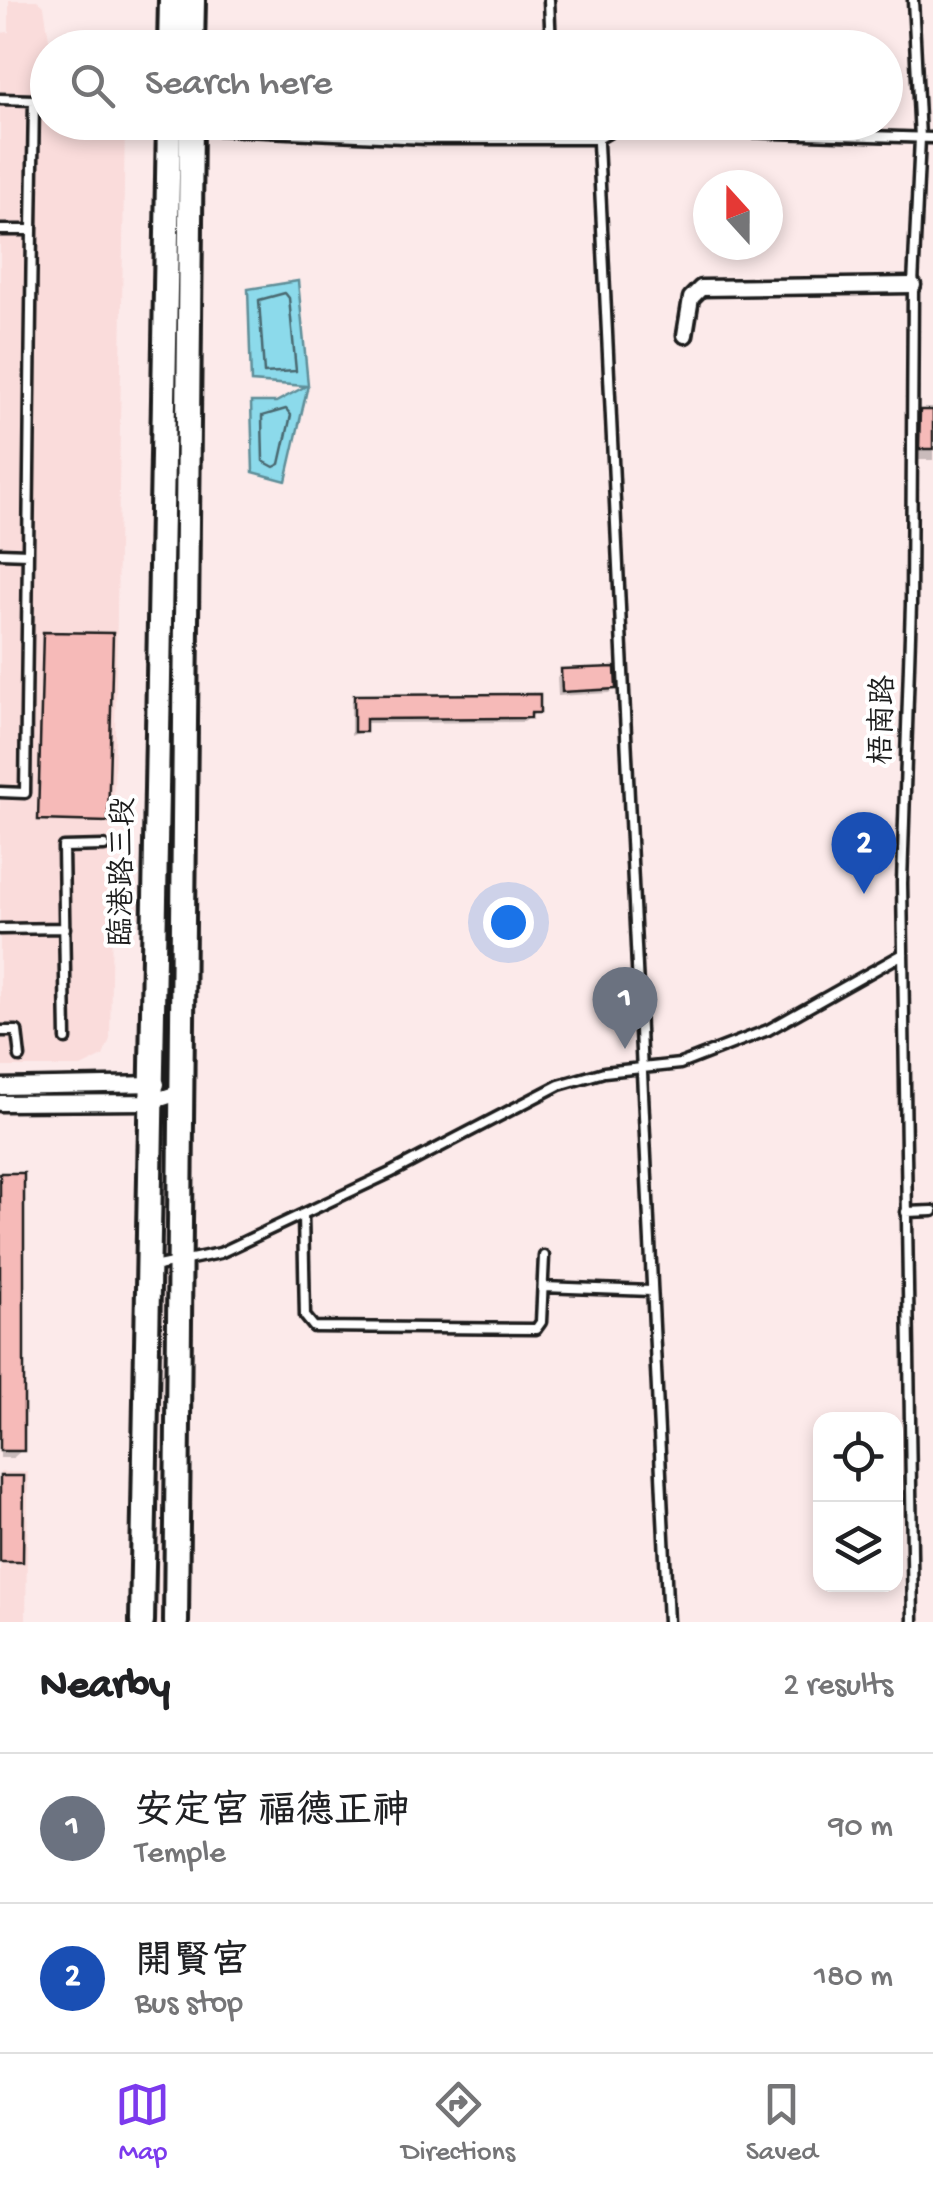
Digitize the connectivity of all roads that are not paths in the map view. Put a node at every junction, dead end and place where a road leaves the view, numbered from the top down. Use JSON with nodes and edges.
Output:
{"nodes":[{"id":1,"x":171,"y":0,"type":"edge"},
{"id":2,"x":193,"y":0,"type":"edge"},
{"id":3,"x":550,"y":0,"type":"edge"},
{"id":4,"x":913,"y":0,"type":"edge"},
{"id":5,"x":170,"y":30,"type":"edge"},
{"id":6,"x":192,"y":30,"type":"edge"},
{"id":7,"x":551,"y":30,"type":"edge"},
{"id":8,"x":0,"y":99,"type":"edge"},
{"id":9,"x":30,"y":100,"type":"edge"},
{"id":10,"x":903,"y":137,"type":"edge"},
{"id":11,"x":920,"y":138,"type":"junction"},
{"id":12,"x":933,"y":138,"type":"edge"},
{"id":13,"x":33,"y":140,"type":"edge"},
{"id":14,"x":183,"y":140,"type":"edge"},
{"id":15,"x":184,"y":140,"type":"edge"},
{"id":16,"x":598,"y":140,"type":"edge"},
{"id":17,"x":0,"y":230,"type":"edge"},
{"id":18,"x":32,"y":230,"type":"junction"},
{"id":19,"x":913,"y":286,"type":"junction"},
{"id":20,"x":685,"y":335,"type":"dead end"},
{"id":21,"x":0,"y":553,"type":"edge"},
{"id":22,"x":28,"y":554,"type":"junction"},
{"id":23,"x":0,"y":792,"type":"edge"},
{"id":24,"x":104,"y":846,"type":"dead end"},
{"id":25,"x":65,"y":928,"type":"junction"},
{"id":26,"x":0,"y":929,"type":"edge"},
{"id":27,"x":903,"y":954,"type":"junction"},
{"id":28,"x":0,"y":1031,"type":"edge"},
{"id":29,"x":66,"y":1038,"type":"dead end"},
{"id":30,"x":20,"y":1056,"type":"dead end"},
{"id":31,"x":641,"y":1071,"type":"junction"},
{"id":32,"x":0,"y":1087,"type":"edge"},
{"id":33,"x":151,"y":1092,"type":"junction"},
{"id":34,"x":182,"y":1092,"type":"junction"},
{"id":35,"x":0,"y":1103,"type":"edge"},
{"id":36,"x":933,"y":1211,"type":"edge"},
{"id":37,"x":906,"y":1212,"type":"junction"},
{"id":38,"x":303,"y":1214,"type":"junction"},
{"id":39,"x":544,"y":1256,"type":"dead end"},
{"id":40,"x":180,"y":1264,"type":"junction"},
{"id":41,"x":148,"y":1267,"type":"junction"},
{"id":42,"x":543,"y":1287,"type":"junction"},
{"id":43,"x":651,"y":1291,"type":"junction"},
{"id":44,"x":142,"y":1622,"type":"edge"},
{"id":45,"x":176,"y":1622,"type":"edge"},
{"id":46,"x":668,"y":1622,"type":"edge"},
{"id":47,"x":913,"y":1622,"type":"edge"}],
"edges":[{"from":1,"to":5,"type":"main road"},
{"from":2,"to":6,"type":"main road"},
{"from":3,"to":7,"type":"lane"},
{"from":4,"to":11,"type":"lane","name":"梧南路"},
{"from":8,"to":9,"type":"lane"},
{"from":10,"to":11,"type":"lane"},
{"from":11,"to":12,"type":"lane"},
{"from":11,"to":19,"type":"lane","name":"梧南路"},
{"from":13,"to":18,"type":"lane"},
{"from":14,"to":33,"type":"main road","name":"臨港路三段"},
{"from":15,"to":34,"type":"main road","name":"臨港路三段"},
{"from":16,"to":31,"type":"lane"},
{"from":17,"to":18,"type":"lane"},
{"from":18,"to":22,"type":"lane"},
{"from":19,"to":20,"type":"street"},
{"from":19,"to":27,"type":"lane","name":"梧南路"},
{"from":21,"to":22,"type":"lane"},
{"from":22,"to":23,"type":"lane"},
{"from":24,"to":25,"type":"lane"},
{"from":25,"to":26,"type":"lane"},
{"from":25,"to":29,"type":"lane"},
{"from":27,"to":31,"type":"lane"},
{"from":27,"to":37,"type":"lane","name":"梧南路"},
{"from":28,"to":30,"type":"lane"},
{"from":31,"to":38,"type":"lane"},
{"from":31,"to":43,"type":"lane"},
{"from":32,"to":33,"type":"street"},
{"from":33,"to":34,"type":"street"},
{"from":33,"to":35,"type":"street"},
{"from":33,"to":41,"type":"main road","name":"臨港路三段"},
{"from":34,"to":40,"type":"main road","name":"臨港路三段"},
{"from":36,"to":37,"type":"lane"},
{"from":37,"to":47,"type":"lane","name":"梧南路"},
{"from":38,"to":40,"type":"lane"},
{"from":38,"to":42,"type":"lane"},
{"from":39,"to":42,"type":"lane"},
{"from":40,"to":41,"type":"lane"},
{"from":40,"to":45,"type":"main road","name":"臨港路三段"},
{"from":41,"to":44,"type":"main road","name":"臨港路三段"},
{"from":42,"to":43,"type":"lane"},
{"from":43,"to":46,"type":"lane"}]}
